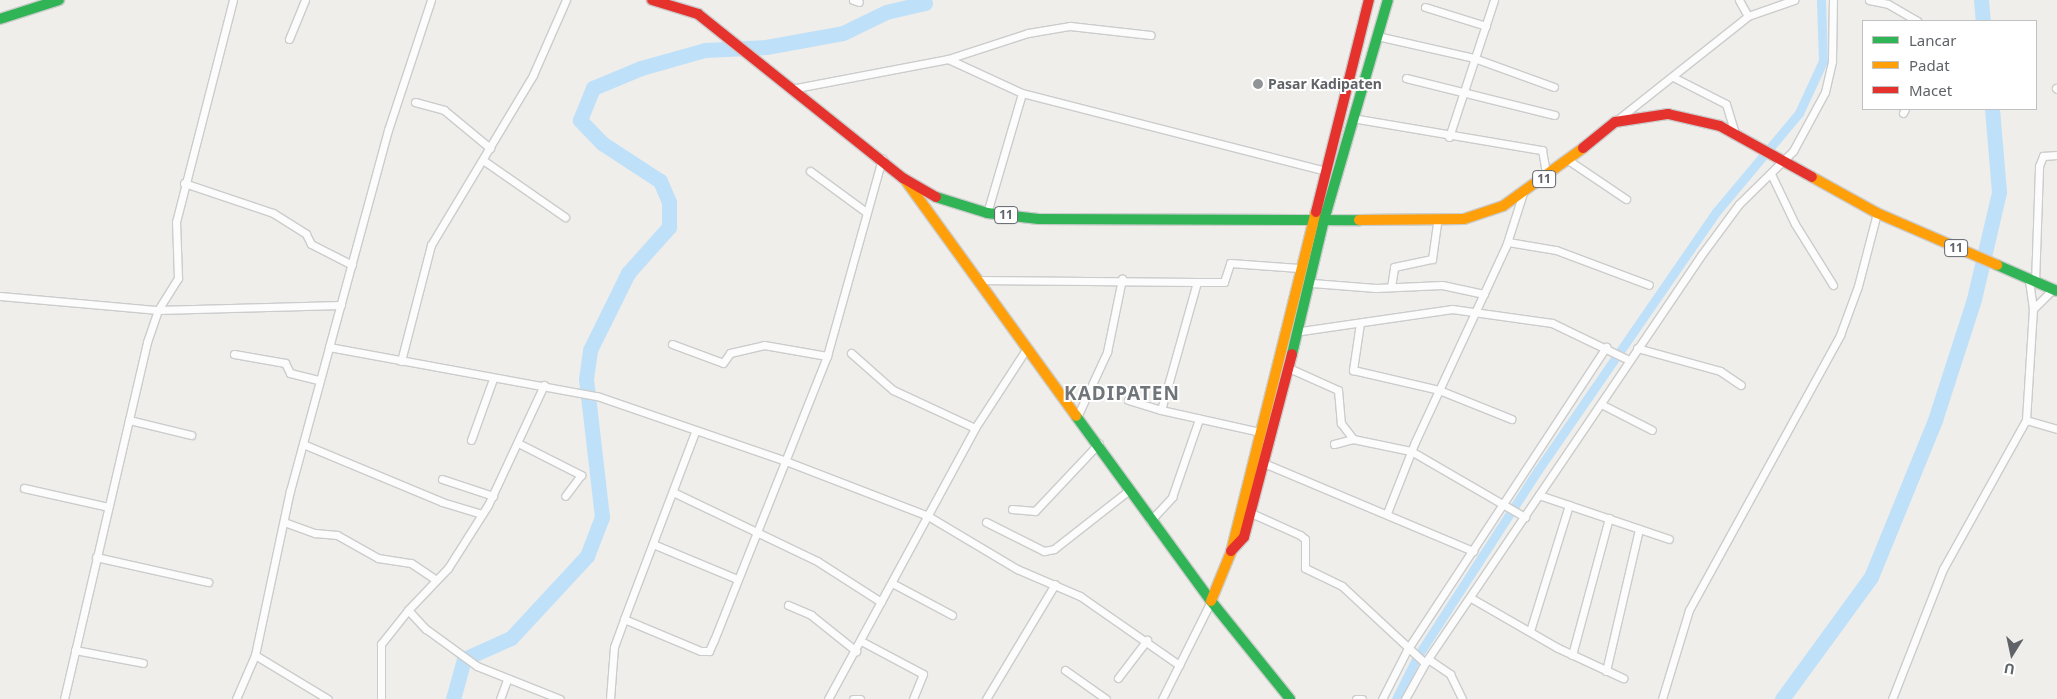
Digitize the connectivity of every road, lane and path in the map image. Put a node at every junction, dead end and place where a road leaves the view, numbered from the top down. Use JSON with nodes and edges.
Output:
{"nodes":[{"id":1,"x":59,"y":0,"type":"edge"},
{"id":2,"x":233,"y":0,"type":"edge"},
{"id":3,"x":305,"y":0,"type":"edge"},
{"id":4,"x":431,"y":0,"type":"edge"},
{"id":5,"x":566,"y":0,"type":"edge"},
{"id":6,"x":652,"y":0,"type":"edge"},
{"id":7,"x":1369,"y":0,"type":"edge"},
{"id":8,"x":1388,"y":0,"type":"edge"},
{"id":9,"x":1494,"y":0,"type":"edge"},
{"id":10,"x":1739,"y":0,"type":"edge"},
{"id":11,"x":1794,"y":0,"type":"edge"},
{"id":12,"x":1833,"y":0,"type":"edge"},
{"id":13,"x":1869,"y":0,"type":"edge"},
{"id":14,"x":670,"y":3,"type":"edge"},
{"id":15,"x":1425,"y":7,"type":"dead end"},
{"id":16,"x":1748,"y":16,"type":"junction"},
{"id":17,"x":0,"y":19,"type":"edge"},
{"id":18,"x":1916,"y":20,"type":"edge"},
{"id":19,"x":1486,"y":26,"type":"junction"},
{"id":20,"x":1150,"y":35,"type":"dead end"},
{"id":21,"x":1377,"y":36,"type":"junction"},
{"id":22,"x":289,"y":39,"type":"dead end"},
{"id":23,"x":1474,"y":58,"type":"junction"},
{"id":24,"x":948,"y":59,"type":"junction"},
{"id":25,"x":1406,"y":78,"type":"dead end"},
{"id":26,"x":1675,"y":78,"type":"junction"},
{"id":27,"x":1554,"y":87,"type":"dead end"},
{"id":28,"x":791,"y":89,"type":"junction"},
{"id":29,"x":1022,"y":92,"type":"junction"},
{"id":30,"x":1462,"y":94,"type":"junction"},
{"id":31,"x":415,"y":102,"type":"dead end"},
{"id":32,"x":1554,"y":115,"type":"dead end"},
{"id":33,"x":1352,"y":118,"type":"junction"},
{"id":34,"x":1615,"y":122,"type":"junction"},
{"id":35,"x":1735,"y":134,"type":"junction"},
{"id":36,"x":1449,"y":136,"type":"junction"},
{"id":37,"x":490,"y":148,"type":"junction"},
{"id":38,"x":2057,"y":155,"type":"edge"},
{"id":39,"x":882,"y":159,"type":"junction"},
{"id":40,"x":483,"y":160,"type":"junction"},
{"id":41,"x":1568,"y":160,"type":"junction"},
{"id":42,"x":1780,"y":160,"type":"junction"},
{"id":43,"x":810,"y":171,"type":"dead end"},
{"id":44,"x":1326,"y":171,"type":"junction"},
{"id":45,"x":1771,"y":174,"type":"junction"},
{"id":46,"x":1547,"y":176,"type":"junction"},
{"id":47,"x":904,"y":178,"type":"junction"},
{"id":48,"x":184,"y":183,"type":"junction"},
{"id":49,"x":1523,"y":192,"type":"junction"},
{"id":50,"x":1626,"y":199,"type":"dead end"},
{"id":51,"x":866,"y":212,"type":"junction"},
{"id":52,"x":987,"y":213,"type":"junction"},
{"id":53,"x":1877,"y":213,"type":"junction"},
{"id":54,"x":565,"y":217,"type":"dead end"},
{"id":55,"x":1324,"y":220,"type":"junction"},
{"id":56,"x":1311,"y":221,"type":"junction"},
{"id":57,"x":1436,"y":222,"type":"junction"},
{"id":58,"x":1508,"y":242,"type":"junction"},
{"id":59,"x":352,"y":265,"type":"junction"},
{"id":60,"x":1299,"y":268,"type":"junction"},
{"id":61,"x":1122,"y":279,"type":"junction"},
{"id":62,"x":977,"y":280,"type":"junction"},
{"id":63,"x":1197,"y":282,"type":"junction"},
{"id":64,"x":2032,"y":282,"type":"junction"},
{"id":65,"x":1312,"y":283,"type":"junction"},
{"id":66,"x":1649,"y":285,"type":"dead end"},
{"id":67,"x":1833,"y":286,"type":"dead end"},
{"id":68,"x":1391,"y":287,"type":"junction"},
{"id":69,"x":2055,"y":290,"type":"edge"},
{"id":70,"x":1484,"y":294,"type":"junction"},
{"id":71,"x":0,"y":296,"type":"edge"},
{"id":72,"x":340,"y":305,"type":"junction"},
{"id":73,"x":2033,"y":309,"type":"junction"},
{"id":74,"x":158,"y":310,"type":"junction"},
{"id":75,"x":1475,"y":313,"type":"junction"},
{"id":76,"x":1360,"y":323,"type":"junction"},
{"id":77,"x":1301,"y":331,"type":"junction"},
{"id":78,"x":672,"y":344,"type":"dead end"},
{"id":79,"x":329,"y":347,"type":"junction"},
{"id":80,"x":1607,"y":347,"type":"junction"},
{"id":81,"x":1027,"y":348,"type":"junction"},
{"id":82,"x":1637,"y":348,"type":"junction"},
{"id":83,"x":851,"y":353,"type":"dead end"},
{"id":84,"x":234,"y":354,"type":"dead end"},
{"id":85,"x":827,"y":356,"type":"junction"},
{"id":86,"x":1628,"y":358,"type":"junction"},
{"id":87,"x":401,"y":361,"type":"junction"},
{"id":88,"x":1291,"y":369,"type":"junction"},
{"id":89,"x":493,"y":379,"type":"junction"},
{"id":90,"x":318,"y":380,"type":"junction"},
{"id":91,"x":544,"y":385,"type":"junction"},
{"id":92,"x":1741,"y":385,"type":"dead end"},
{"id":93,"x":1439,"y":390,"type":"junction"},
{"id":94,"x":1128,"y":400,"type":"dead end"},
{"id":95,"x":1601,"y":404,"type":"junction"},
{"id":96,"x":1161,"y":410,"type":"junction"},
{"id":97,"x":1077,"y":417,"type":"junction"},
{"id":98,"x":1200,"y":418,"type":"junction"},
{"id":99,"x":1511,"y":419,"type":"dead end"},
{"id":100,"x":129,"y":420,"type":"junction"},
{"id":101,"x":2026,"y":420,"type":"junction"},
{"id":102,"x":975,"y":428,"type":"junction"},
{"id":103,"x":2057,"y":429,"type":"edge"},
{"id":104,"x":1652,"y":430,"type":"dead end"},
{"id":105,"x":695,"y":432,"type":"junction"},
{"id":106,"x":1260,"y":432,"type":"junction"},
{"id":107,"x":191,"y":435,"type":"dead end"},
{"id":108,"x":1353,"y":438,"type":"junction"},
{"id":109,"x":471,"y":440,"type":"dead end"},
{"id":110,"x":518,"y":443,"type":"junction"},
{"id":111,"x":1099,"y":443,"type":"junction"},
{"id":112,"x":303,"y":444,"type":"junction"},
{"id":113,"x":1334,"y":444,"type":"dead end"},
{"id":114,"x":1412,"y":451,"type":"junction"},
{"id":115,"x":783,"y":460,"type":"junction"},
{"id":116,"x":1266,"y":464,"type":"junction"},
{"id":117,"x":442,"y":480,"type":"dead end"},
{"id":118,"x":24,"y":488,"type":"dead end"},
{"id":119,"x":1128,"y":491,"type":"junction"},
{"id":120,"x":673,"y":492,"type":"junction"},
{"id":121,"x":1539,"y":495,"type":"junction"},
{"id":122,"x":492,"y":496,"type":"junction"},
{"id":123,"x":565,"y":496,"type":"dead end"},
{"id":124,"x":1504,"y":505,"type":"junction"},
{"id":125,"x":1569,"y":505,"type":"junction"},
{"id":126,"x":108,"y":507,"type":"junction"},
{"id":127,"x":1012,"y":509,"type":"dead end"},
{"id":128,"x":1251,"y":513,"type":"junction"},
{"id":129,"x":1387,"y":513,"type":"junction"},
{"id":130,"x":482,"y":514,"type":"junction"},
{"id":131,"x":928,"y":516,"type":"junction"},
{"id":132,"x":1523,"y":517,"type":"junction"},
{"id":133,"x":1609,"y":518,"type":"junction"},
{"id":134,"x":284,"y":522,"type":"junction"},
{"id":135,"x":986,"y":522,"type":"dead end"},
{"id":136,"x":1150,"y":522,"type":"junction"},
{"id":137,"x":1639,"y":529,"type":"junction"},
{"id":138,"x":755,"y":533,"type":"junction"},
{"id":139,"x":1669,"y":539,"type":"dead end"},
{"id":140,"x":653,"y":544,"type":"junction"},
{"id":141,"x":1473,"y":551,"type":"junction"},
{"id":142,"x":1230,"y":552,"type":"junction"},
{"id":143,"x":96,"y":557,"type":"junction"},
{"id":144,"x":737,"y":579,"type":"junction"},
{"id":145,"x":436,"y":580,"type":"junction"},
{"id":146,"x":208,"y":582,"type":"dead end"},
{"id":147,"x":892,"y":583,"type":"junction"},
{"id":148,"x":1055,"y":584,"type":"junction"},
{"id":149,"x":1472,"y":598,"type":"junction"},
{"id":150,"x":1211,"y":601,"type":"junction"},
{"id":151,"x":881,"y":602,"type":"junction"},
{"id":152,"x":788,"y":605,"type":"dead end"},
{"id":153,"x":408,"y":610,"type":"junction"},
{"id":154,"x":952,"y":615,"type":"dead end"},
{"id":155,"x":624,"y":619,"type":"junction"},
{"id":156,"x":1530,"y":630,"type":"junction"},
{"id":157,"x":1147,"y":640,"type":"junction"},
{"id":158,"x":861,"y":641,"type":"junction"},
{"id":159,"x":75,"y":650,"type":"junction"},
{"id":160,"x":856,"y":651,"type":"junction"},
{"id":161,"x":1409,"y":652,"type":"junction"},
{"id":162,"x":255,"y":655,"type":"junction"},
{"id":163,"x":1572,"y":655,"type":"junction"},
{"id":164,"x":1424,"y":661,"type":"junction"},
{"id":165,"x":143,"y":663,"type":"dead end"},
{"id":166,"x":1179,"y":664,"type":"junction"},
{"id":167,"x":1065,"y":670,"type":"dead end"},
{"id":168,"x":1606,"y":671,"type":"junction"},
{"id":169,"x":1118,"y":678,"type":"dead end"},
{"id":170,"x":1623,"y":678,"type":"dead end"},
{"id":171,"x":507,"y":680,"type":"junction"},
{"id":172,"x":64,"y":699,"type":"edge"},
{"id":173,"x":236,"y":699,"type":"edge"},
{"id":174,"x":328,"y":699,"type":"edge"},
{"id":175,"x":381,"y":699,"type":"edge"},
{"id":176,"x":500,"y":699,"type":"edge"},
{"id":177,"x":560,"y":699,"type":"edge"},
{"id":178,"x":610,"y":699,"type":"edge"},
{"id":179,"x":828,"y":699,"type":"edge"},
{"id":180,"x":852,"y":699,"type":"edge"},
{"id":181,"x":860,"y":699,"type":"edge"},
{"id":182,"x":913,"y":699,"type":"edge"},
{"id":183,"x":986,"y":699,"type":"edge"},
{"id":184,"x":1106,"y":699,"type":"edge"},
{"id":185,"x":1162,"y":699,"type":"edge"},
{"id":186,"x":1290,"y":699,"type":"edge"},
{"id":187,"x":1356,"y":699,"type":"edge"},
{"id":188,"x":1362,"y":699,"type":"edge"},
{"id":189,"x":1382,"y":699,"type":"edge"},
{"id":190,"x":1405,"y":699,"type":"edge"},
{"id":191,"x":1462,"y":699,"type":"edge"},
{"id":192,"x":1662,"y":699,"type":"edge"},
{"id":193,"x":1892,"y":699,"type":"edge"}],
"edges":[{"from":1,"to":17,"type":"main road"},
{"from":2,"to":48,"type":"street"},
{"from":3,"to":22,"type":"street"},
{"from":4,"to":59,"type":"street"},
{"from":5,"to":37,"type":"street"},
{"from":6,"to":14,"type":"main road","number":"11"},
{"from":7,"to":44,"type":"main road"},
{"from":8,"to":21,"type":"main road"},
{"from":9,"to":19,"type":"street"},
{"from":10,"to":16,"type":"street"},
{"from":11,"to":16,"type":"street"},
{"from":12,"to":42,"type":"street"},
{"from":13,"to":18,"type":"street"},
{"from":14,"to":28,"type":"main road","number":"11"},
{"from":15,"to":19,"type":"street"},
{"from":16,"to":26,"type":"street"},
{"from":19,"to":23,"type":"street"},
{"from":20,"to":24,"type":"street"},
{"from":21,"to":23,"type":"street"},
{"from":21,"to":33,"type":"main road"},
{"from":23,"to":27,"type":"street"},
{"from":23,"to":30,"type":"street"},
{"from":24,"to":28,"type":"street"},
{"from":24,"to":29,"type":"street"},
{"from":25,"to":30,"type":"street"},
{"from":26,"to":34,"type":"street"},
{"from":26,"to":35,"type":"street"},
{"from":28,"to":39,"type":"main road","number":"11"},
{"from":29,"to":44,"type":"street"},
{"from":29,"to":52,"type":"street"},
{"from":30,"to":32,"type":"street"},
{"from":30,"to":36,"type":"street"},
{"from":31,"to":37,"type":"street"},
{"from":33,"to":36,"type":"street"},
{"from":33,"to":55,"type":"main road"},
{"from":34,"to":35,"type":"main road","number":"11"},
{"from":34,"to":41,"type":"main road","number":"11"},
{"from":35,"to":42,"type":"main road","number":"11"},
{"from":36,"to":46,"type":"street"},
{"from":37,"to":40,"type":"street"},
{"from":38,"to":64,"type":"street"},
{"from":39,"to":47,"type":"main road","number":"11"},
{"from":39,"to":51,"type":"street"},
{"from":40,"to":54,"type":"street"},
{"from":40,"to":87,"type":"street"},
{"from":41,"to":46,"type":"main road","number":"11"},
{"from":41,"to":50,"type":"street"},
{"from":42,"to":45,"type":"street"},
{"from":42,"to":53,"type":"main road","number":"11"},
{"from":43,"to":51,"type":"street"},
{"from":44,"to":56,"type":"main road"},
{"from":45,"to":67,"type":"street"},
{"from":45,"to":82,"type":"street"},
{"from":46,"to":49,"type":"main road","number":"11"},
{"from":47,"to":52,"type":"main road","number":"11"},
{"from":47,"to":62,"type":"main road"},
{"from":48,"to":59,"type":"street"},
{"from":48,"to":74,"type":"street"},
{"from":49,"to":57,"type":"main road","number":"11"},
{"from":49,"to":58,"type":"street"},
{"from":51,"to":85,"type":"street"},
{"from":52,"to":56,"type":"main road","number":"11"},
{"from":53,"to":64,"type":"main road","number":"11"},
{"from":53,"to":192,"type":"street"},
{"from":55,"to":56,"type":"main road","number":"11"},
{"from":55,"to":57,"type":"main road","number":"11"},
{"from":55,"to":65,"type":"main road"},
{"from":56,"to":60,"type":"main road"},
{"from":57,"to":68,"type":"street"},
{"from":58,"to":66,"type":"street"},
{"from":58,"to":70,"type":"street"},
{"from":59,"to":72,"type":"street"},
{"from":60,"to":63,"type":"street"},
{"from":60,"to":106,"type":"main road"},
{"from":61,"to":62,"type":"street"},
{"from":61,"to":63,"type":"street"},
{"from":61,"to":97,"type":"street"},
{"from":62,"to":81,"type":"main road"},
{"from":63,"to":96,"type":"street"},
{"from":64,"to":69,"type":"main road","number":"11"},
{"from":64,"to":73,"type":"street"},
{"from":65,"to":68,"type":"street"},
{"from":65,"to":77,"type":"main road"},
{"from":68,"to":70,"type":"street"},
{"from":69,"to":73,"type":"street"},
{"from":70,"to":75,"type":"street"},
{"from":71,"to":74,"type":"street"},
{"from":72,"to":74,"type":"street"},
{"from":72,"to":79,"type":"street"},
{"from":73,"to":101,"type":"street"},
{"from":74,"to":100,"type":"street"},
{"from":75,"to":76,"type":"street"},
{"from":75,"to":80,"type":"street"},
{"from":75,"to":93,"type":"street"},
{"from":76,"to":77,"type":"street"},
{"from":76,"to":93,"type":"street"},
{"from":77,"to":88,"type":"main road"},
{"from":78,"to":85,"type":"street"},
{"from":79,"to":87,"type":"street"},
{"from":79,"to":90,"type":"street"},
{"from":80,"to":86,"type":"street"},
{"from":80,"to":124,"type":"street"},
{"from":81,"to":97,"type":"main road"},
{"from":81,"to":102,"type":"street"},
{"from":82,"to":86,"type":"street"},
{"from":82,"to":92,"type":"street"},
{"from":83,"to":102,"type":"street"},
{"from":84,"to":90,"type":"street"},
{"from":85,"to":115,"type":"street"},
{"from":86,"to":95,"type":"street"},
{"from":87,"to":89,"type":"street"},
{"from":88,"to":108,"type":"street"},
{"from":88,"to":116,"type":"main road"},
{"from":89,"to":91,"type":"street"},
{"from":89,"to":109,"type":"street"},
{"from":90,"to":112,"type":"street"},
{"from":91,"to":105,"type":"street"},
{"from":91,"to":110,"type":"street"},
{"from":93,"to":99,"type":"street"},
{"from":93,"to":114,"type":"street"},
{"from":94,"to":96,"type":"street"},
{"from":95,"to":104,"type":"street"},
{"from":95,"to":121,"type":"street"},
{"from":96,"to":98,"type":"street"},
{"from":97,"to":111,"type":"main road"},
{"from":98,"to":106,"type":"street"},
{"from":98,"to":136,"type":"street"},
{"from":100,"to":107,"type":"street"},
{"from":100,"to":126,"type":"street"},
{"from":101,"to":103,"type":"street"},
{"from":101,"to":193,"type":"street"},
{"from":102,"to":131,"type":"street"},
{"from":105,"to":115,"type":"street"},
{"from":105,"to":120,"type":"street"},
{"from":106,"to":142,"type":"main road"},
{"from":108,"to":113,"type":"street"},
{"from":108,"to":114,"type":"street"},
{"from":110,"to":122,"type":"street"},
{"from":110,"to":123,"type":"street"},
{"from":111,"to":119,"type":"main road"},
{"from":111,"to":127,"type":"street"},
{"from":112,"to":130,"type":"street"},
{"from":112,"to":134,"type":"street"},
{"from":114,"to":124,"type":"street"},
{"from":114,"to":129,"type":"street"},
{"from":115,"to":131,"type":"street"},
{"from":115,"to":138,"type":"street"},
{"from":116,"to":128,"type":"main road"},
{"from":116,"to":129,"type":"street"},
{"from":117,"to":122,"type":"street"},
{"from":118,"to":126,"type":"street"},
{"from":119,"to":135,"type":"street"},
{"from":119,"to":136,"type":"main road"},
{"from":120,"to":138,"type":"street"},
{"from":120,"to":140,"type":"street"},
{"from":121,"to":125,"type":"street"},
{"from":121,"to":132,"type":"street"},
{"from":122,"to":130,"type":"street"},
{"from":124,"to":132,"type":"street"},
{"from":124,"to":141,"type":"street"},
{"from":125,"to":133,"type":"street"},
{"from":125,"to":156,"type":"street"},
{"from":126,"to":143,"type":"street"},
{"from":128,"to":142,"type":"main road"},
{"from":128,"to":161,"type":"street"},
{"from":129,"to":141,"type":"street"},
{"from":130,"to":145,"type":"street"},
{"from":131,"to":147,"type":"street"},
{"from":131,"to":148,"type":"street"},
{"from":132,"to":149,"type":"street"},
{"from":133,"to":137,"type":"street"},
{"from":133,"to":163,"type":"street"},
{"from":134,"to":145,"type":"street"},
{"from":134,"to":162,"type":"street"},
{"from":136,"to":150,"type":"main road"},
{"from":137,"to":139,"type":"street"},
{"from":137,"to":168,"type":"street"},
{"from":138,"to":144,"type":"street"},
{"from":138,"to":151,"type":"street"},
{"from":140,"to":144,"type":"street"},
{"from":140,"to":155,"type":"street"},
{"from":141,"to":161,"type":"street"},
{"from":142,"to":150,"type":"main road"},
{"from":143,"to":146,"type":"street"},
{"from":143,"to":159,"type":"street"},
{"from":144,"to":155,"type":"street"},
{"from":145,"to":153,"type":"street"},
{"from":147,"to":151,"type":"street"},
{"from":147,"to":154,"type":"street"},
{"from":148,"to":157,"type":"street"},
{"from":148,"to":183,"type":"street"},
{"from":149,"to":156,"type":"street"},
{"from":149,"to":164,"type":"street"},
{"from":150,"to":166,"type":"street"},
{"from":150,"to":186,"type":"main road"},
{"from":151,"to":158,"type":"street"},
{"from":152,"to":160,"type":"street"},
{"from":153,"to":171,"type":"street"},
{"from":153,"to":175,"type":"street"},
{"from":155,"to":178,"type":"street"},
{"from":156,"to":163,"type":"street"},
{"from":157,"to":166,"type":"street"},
{"from":157,"to":169,"type":"street"},
{"from":158,"to":160,"type":"street"},
{"from":158,"to":182,"type":"street"},
{"from":159,"to":165,"type":"street"},
{"from":159,"to":172,"type":"street"},
{"from":160,"to":179,"type":"street"},
{"from":161,"to":164,"type":"street"},
{"from":161,"to":189,"type":"street"},
{"from":162,"to":173,"type":"street"},
{"from":162,"to":174,"type":"street"},
{"from":163,"to":168,"type":"street"},
{"from":164,"to":190,"type":"street"},
{"from":164,"to":191,"type":"street"},
{"from":166,"to":185,"type":"street"},
{"from":167,"to":184,"type":"street"},
{"from":168,"to":170,"type":"street"},
{"from":171,"to":176,"type":"street"},
{"from":171,"to":177,"type":"street"},
{"from":180,"to":181,"type":"street"},
{"from":187,"to":188,"type":"street"}]}
